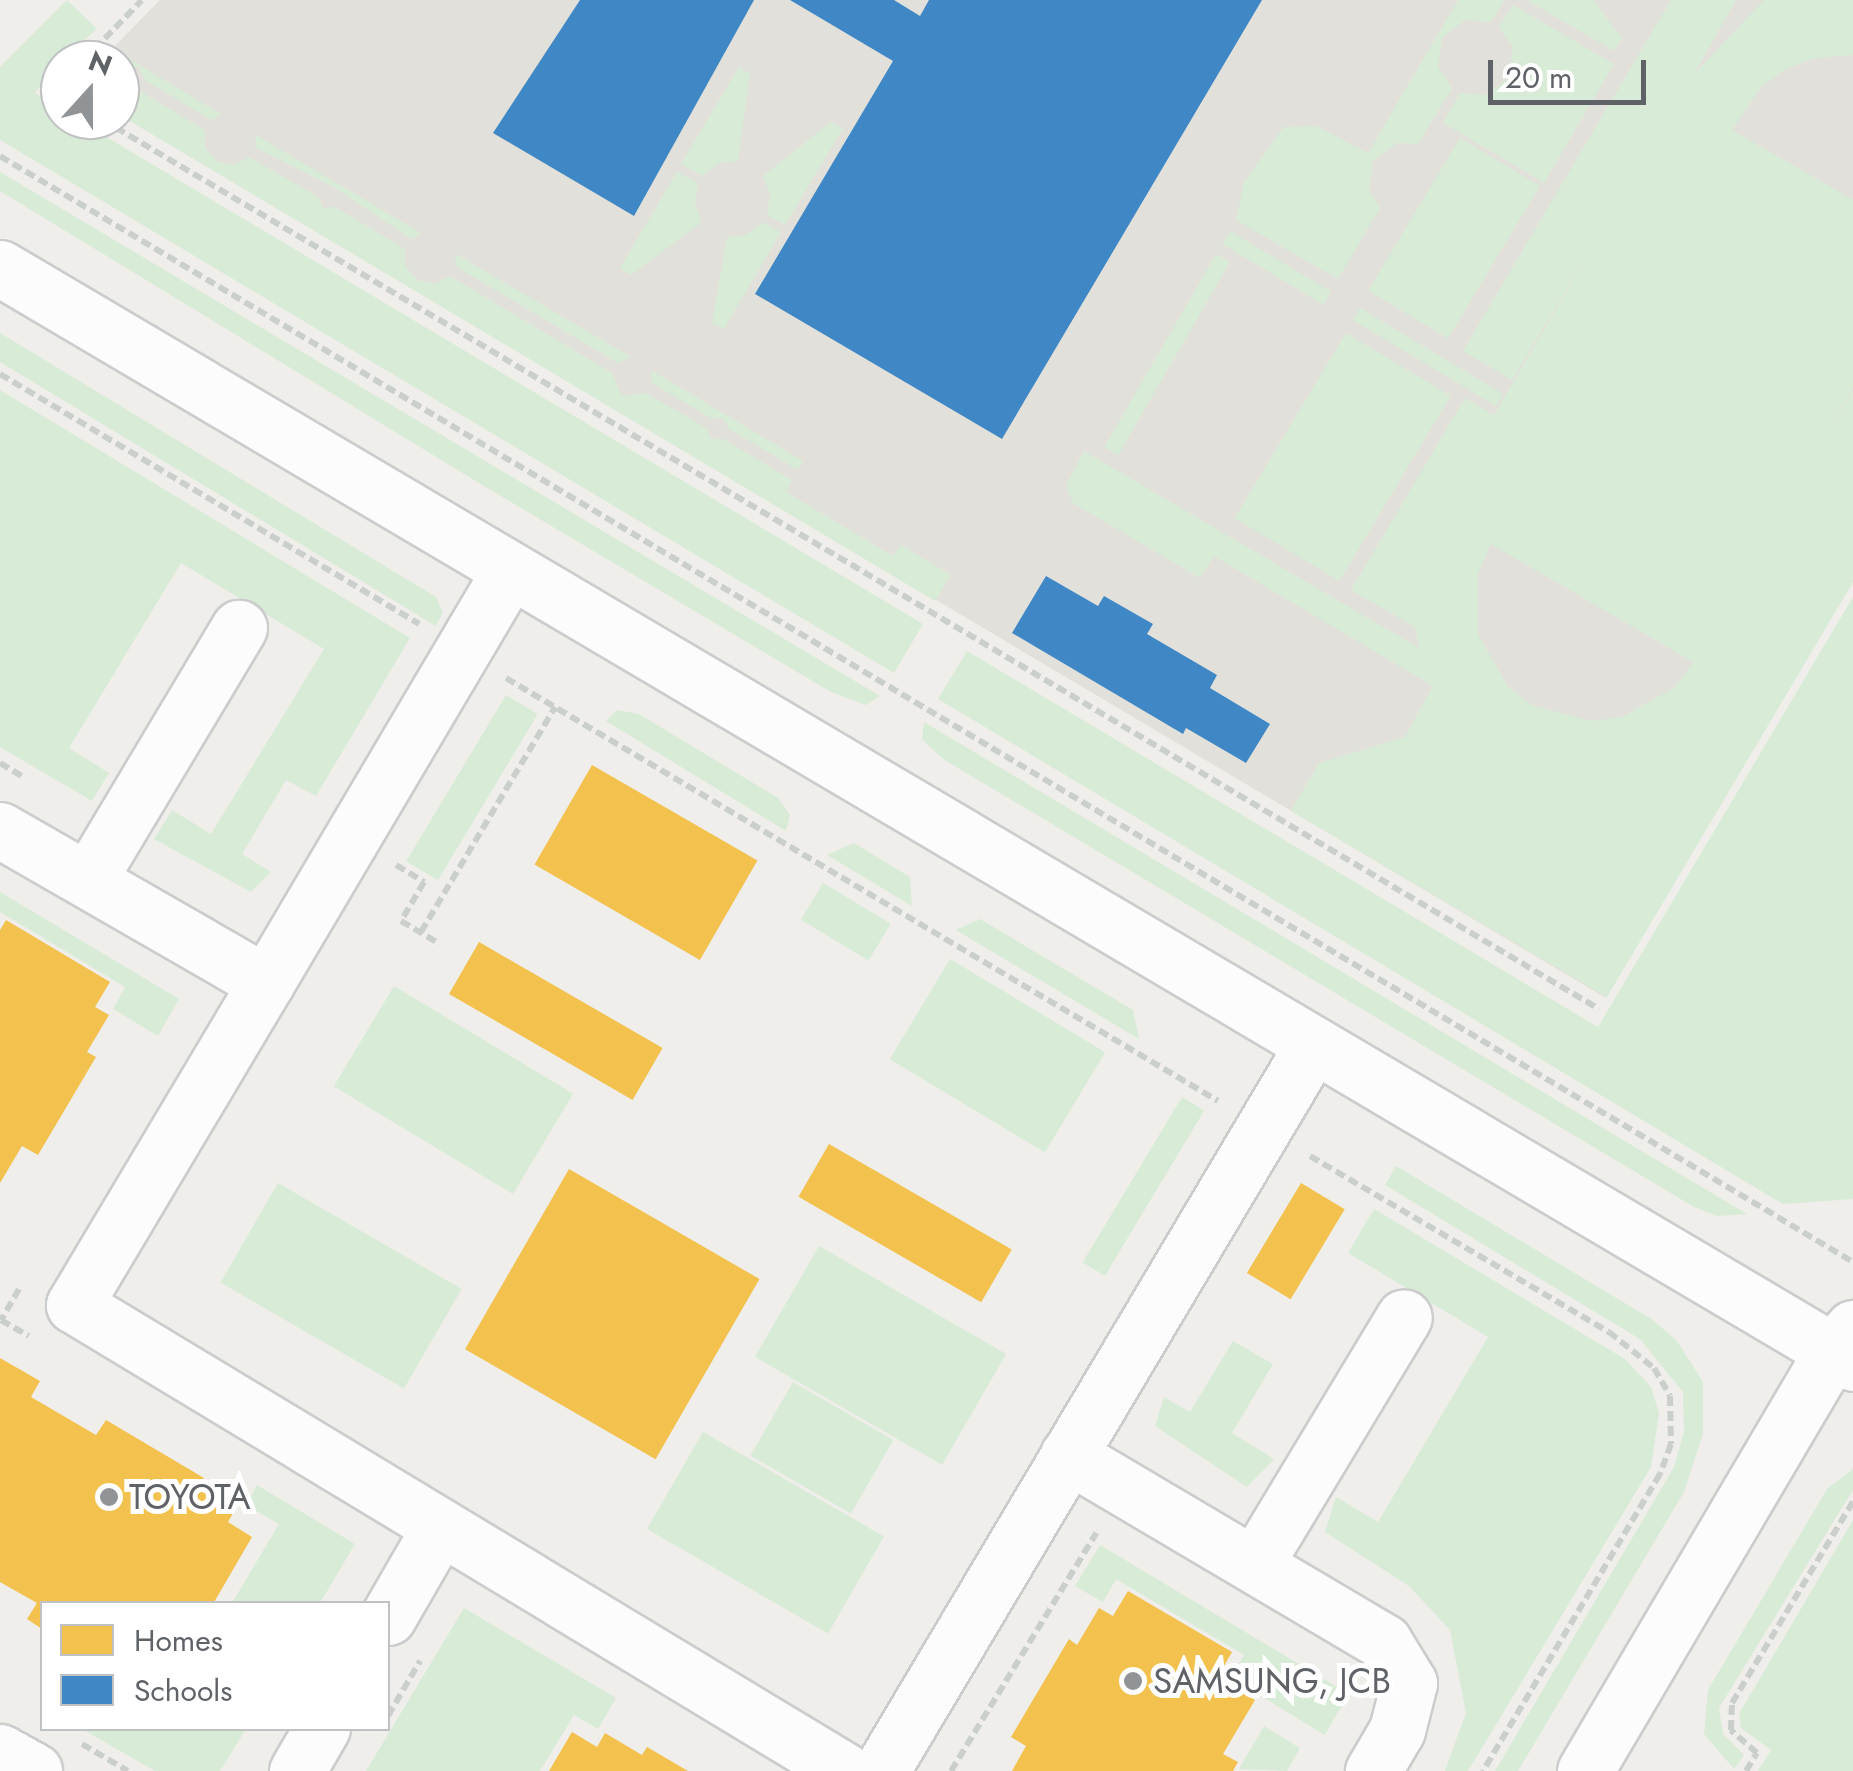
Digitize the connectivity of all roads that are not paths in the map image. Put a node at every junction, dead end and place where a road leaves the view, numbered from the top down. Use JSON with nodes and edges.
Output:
{"nodes":[{"id":1,"x":0,"y":268,"type":"edge"},
{"id":2,"x":510,"y":570,"type":"junction"},
{"id":3,"x":239,"y":628,"type":"dead end"},
{"id":4,"x":0,"y":830,"type":"edge"},
{"id":5,"x":88,"y":880,"type":"junction"},
{"id":6,"x":266,"y":983,"type":"junction"},
{"id":7,"x":1313,"y":1045,"type":"junction"},
{"id":8,"x":1404,"y":1317,"type":"dead end"},
{"id":9,"x":1846,"y":1348,"type":"edge"},
{"id":10,"x":1068,"y":1454,"type":"junction"},
{"id":11,"x":440,"y":1527,"type":"junction"},
{"id":12,"x":1255,"y":1564,"type":"junction"},
{"id":13,"x":406,"y":1634,"type":"edge"},
{"id":14,"x":320,"y":1731,"type":"edge"},
{"id":15,"x":0,"y":1752,"type":"edge"},
{"id":16,"x":52,"y":1754,"type":"edge"},
{"id":17,"x":296,"y":1771,"type":"edge"},
{"id":18,"x":845,"y":1771,"type":"edge"},
{"id":19,"x":881,"y":1771,"type":"edge"},
{"id":20,"x":1373,"y":1771,"type":"edge"},
{"id":21,"x":1584,"y":1771,"type":"edge"}],
"edges":[{"from":1,"to":2,"type":"street"},
{"from":2,"to":6,"type":"street"},
{"from":2,"to":7,"type":"street"},
{"from":3,"to":5,"type":"street"},
{"from":4,"to":5,"type":"street"},
{"from":5,"to":6,"type":"street"},
{"from":6,"to":11,"type":"street"},
{"from":7,"to":9,"type":"street"},
{"from":7,"to":10,"type":"street"},
{"from":8,"to":12,"type":"street"},
{"from":9,"to":21,"type":"street"},
{"from":10,"to":12,"type":"street"},
{"from":10,"to":19,"type":"street"},
{"from":11,"to":13,"type":"street"},
{"from":11,"to":18,"type":"street"},
{"from":12,"to":20,"type":"street"},
{"from":14,"to":17,"type":"street"},
{"from":15,"to":16,"type":"street"}]}
